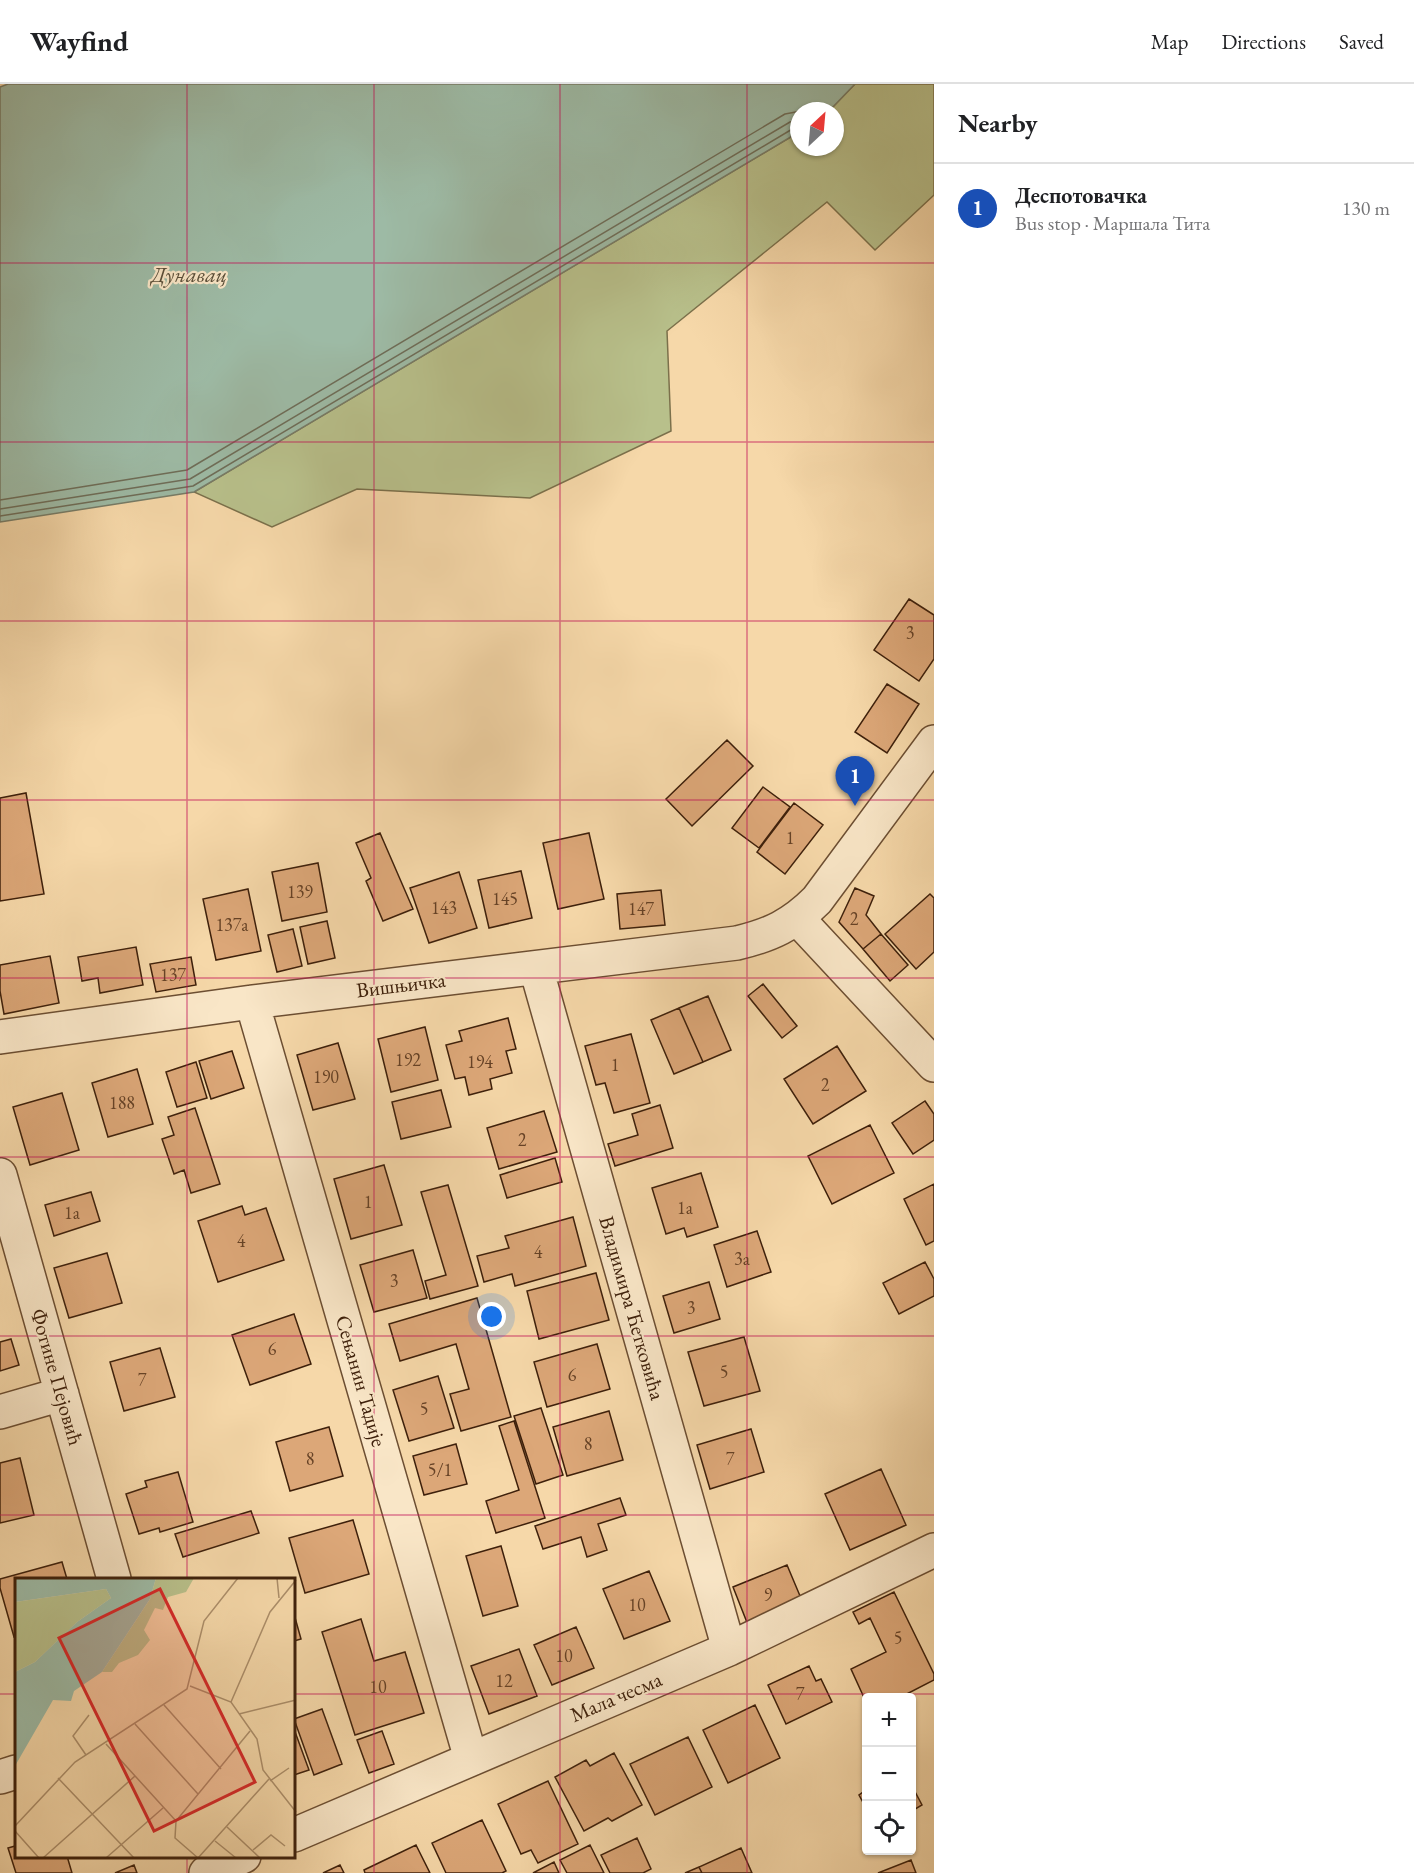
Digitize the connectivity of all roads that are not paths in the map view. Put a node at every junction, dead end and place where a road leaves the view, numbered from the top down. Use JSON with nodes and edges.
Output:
{"nodes":[{"id":1,"x":934,"y":742,"type":"edge"},
{"id":2,"x":798,"y":919,"type":"junction"},
{"id":3,"x":536,"y":968,"type":"junction"},
{"id":4,"x":252,"y":1002,"type":"junction"},
{"id":5,"x":0,"y":1037,"type":"edge"},
{"id":6,"x":934,"y":1065,"type":"edge"},
{"id":7,"x":0,"y":1175,"type":"edge"},
{"id":8,"x":62,"y":1394,"type":"junction"},
{"id":9,"x":0,"y":1412,"type":"edge"},
{"id":10,"x":934,"y":1550,"type":"edge"},
{"id":11,"x":114,"y":1578,"type":"edge"},
{"id":12,"x":729,"y":1649,"type":"junction"},
{"id":13,"x":471,"y":1759,"type":"junction"},
{"id":14,"x":15,"y":1772,"type":"edge"},
{"id":15,"x":0,"y":1777,"type":"edge"},
{"id":16,"x":296,"y":1834,"type":"edge"},
{"id":17,"x":198,"y":1858,"type":"edge"},
{"id":18,"x":242,"y":1858,"type":"edge"},
{"id":19,"x":205,"y":1873,"type":"edge"}],
"edges":[{"from":1,"to":2,"type":"street","name":"Вишњичка"},
{"from":2,"to":3,"type":"street","name":"Вишњичка"},
{"from":2,"to":6,"type":"street"},
{"from":3,"to":4,"type":"street","name":"Вишњичка"},
{"from":3,"to":12,"type":"street","name":"Владимира Ћетковића"},
{"from":4,"to":5,"type":"street","name":"Вишњичка"},
{"from":4,"to":13,"type":"street","name":"Сењанин Тадије"},
{"from":7,"to":8,"type":"street","name":"Фотине Пејовић"},
{"from":8,"to":9,"type":"street"},
{"from":8,"to":11,"type":"street","name":"Фотине Пејовић"},
{"from":10,"to":12,"type":"street","name":"Мала чесма"},
{"from":12,"to":13,"type":"street","name":"Мала чесма"},
{"from":13,"to":16,"type":"street","name":"Мала чесма"},
{"from":14,"to":15,"type":"street"},
{"from":17,"to":19,"type":"street"},
{"from":18,"to":19,"type":"street"}]}
